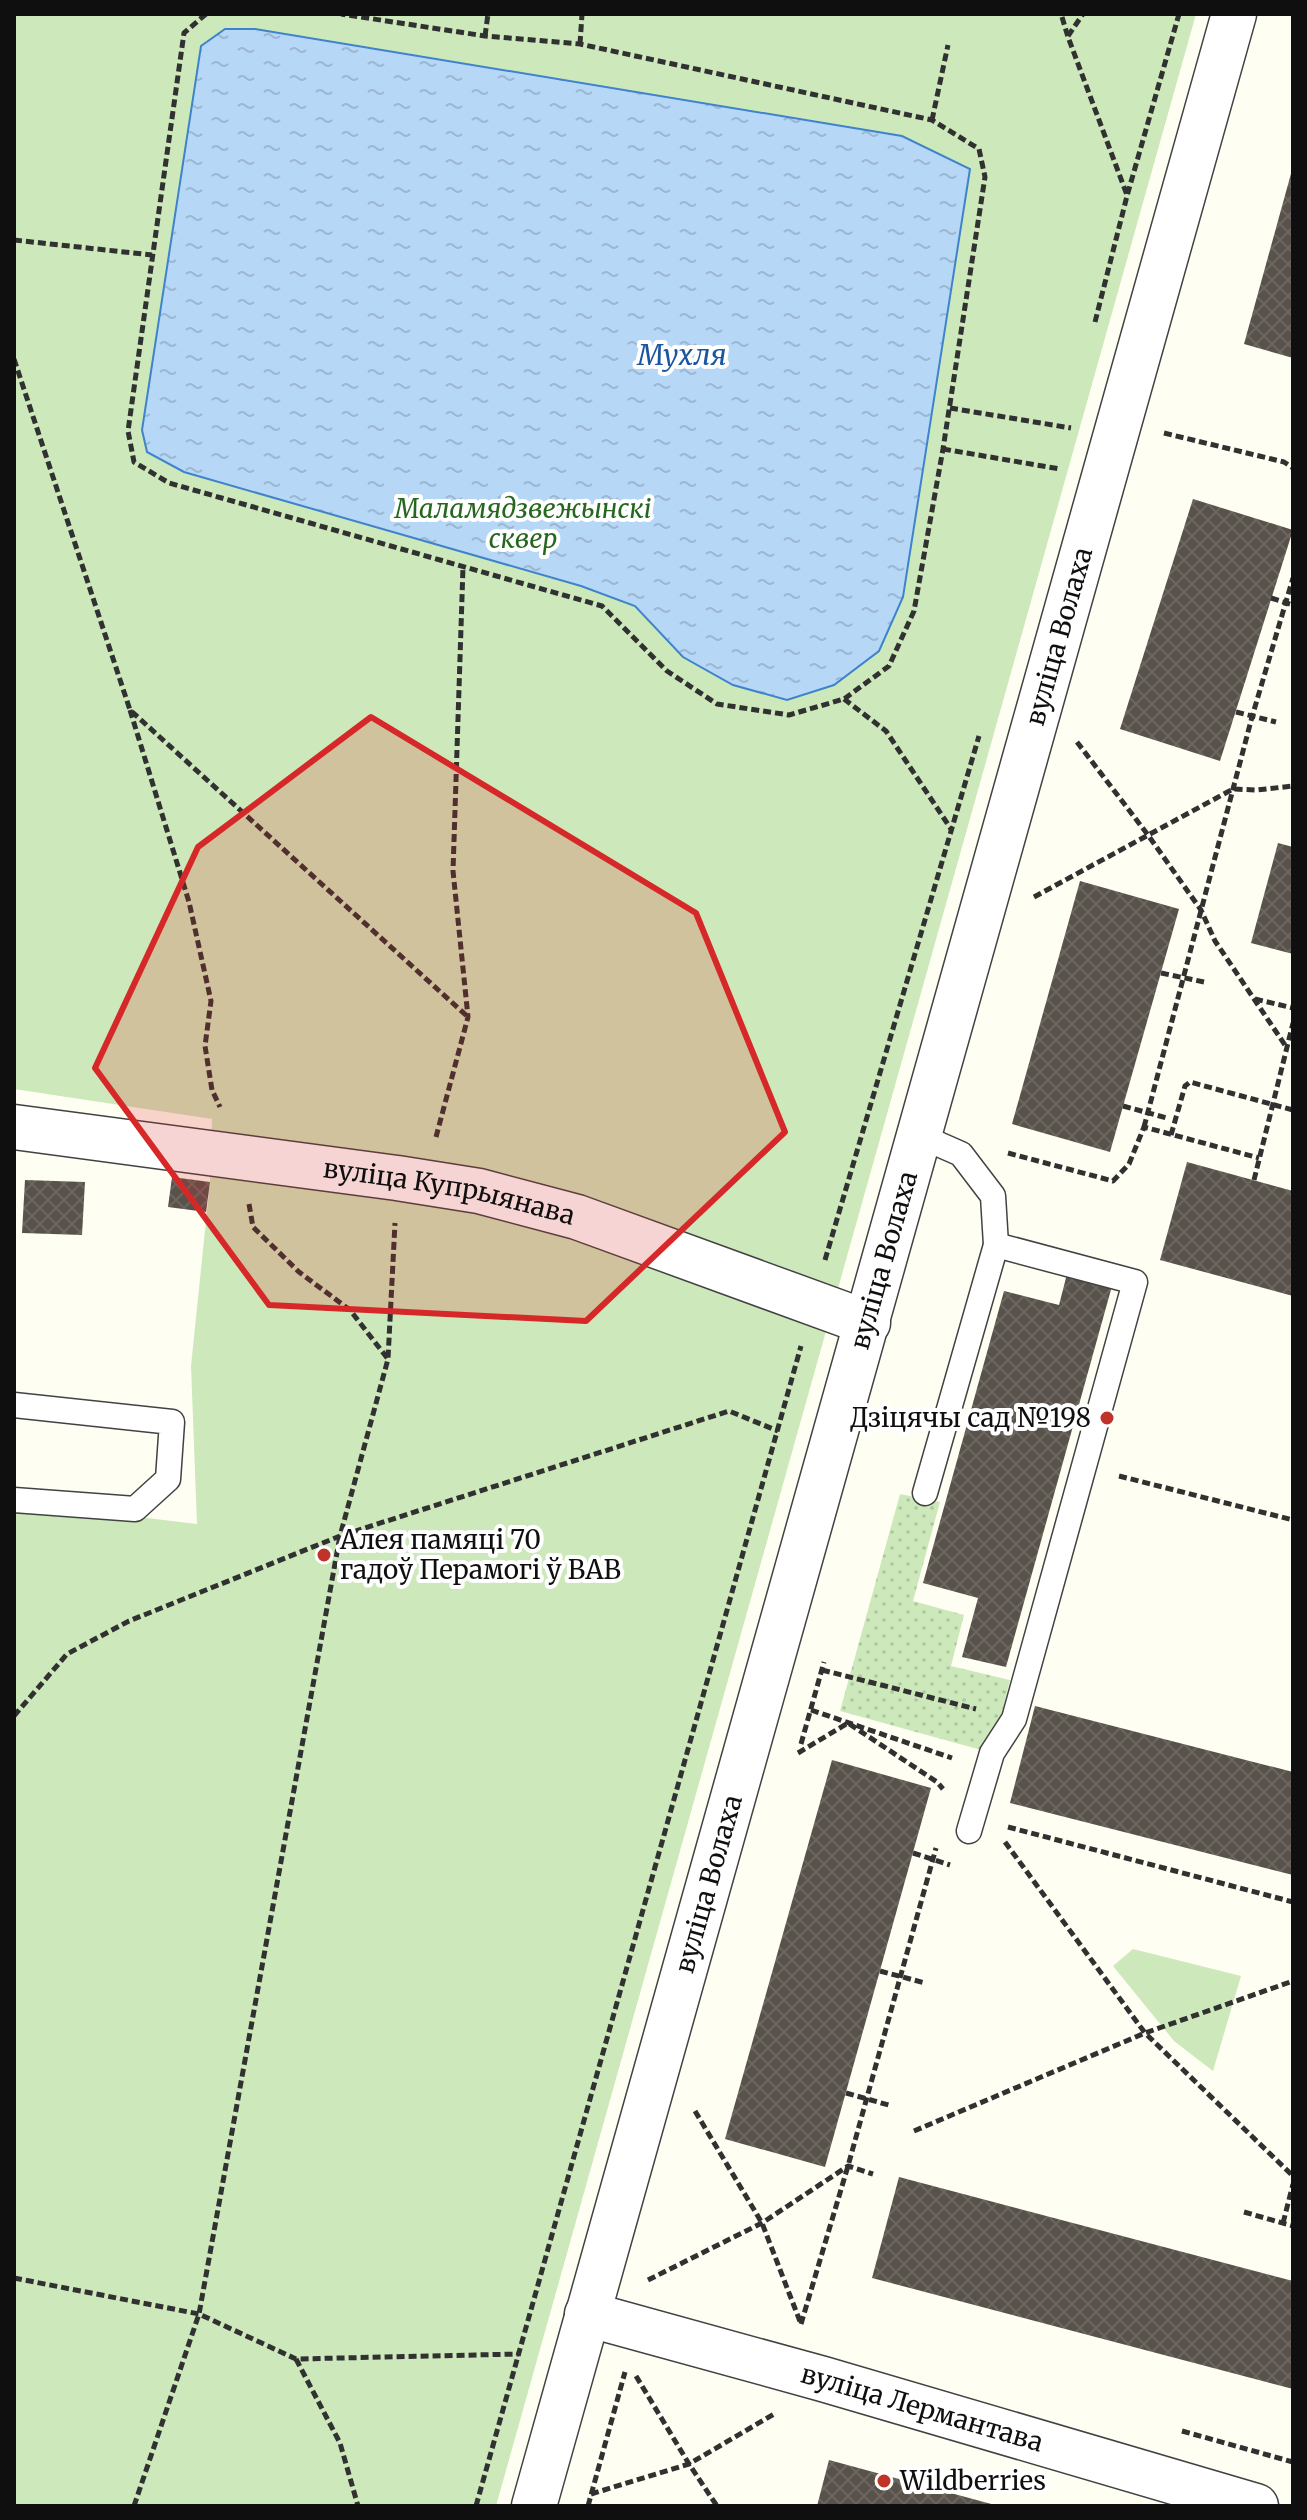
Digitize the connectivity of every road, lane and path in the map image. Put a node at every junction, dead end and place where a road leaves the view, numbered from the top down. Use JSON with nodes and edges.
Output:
{"nodes":[{"id":1,"x":206,"y":14,"type":"edge"},
{"id":2,"x":341,"y":14,"type":"edge"},
{"id":3,"x":488,"y":14,"type":"edge"},
{"id":4,"x":582,"y":14,"type":"edge"},
{"id":5,"x":1083,"y":14,"type":"edge"},
{"id":6,"x":1179,"y":14,"type":"edge"},
{"id":7,"x":1234,"y":14,"type":"edge"},
{"id":8,"x":1062,"y":17,"type":"dead end"},
{"id":9,"x":485,"y":36,"type":"junction"},
{"id":10,"x":1068,"y":37,"type":"junction"},
{"id":11,"x":580,"y":44,"type":"junction"},
{"id":12,"x":948,"y":45,"type":"dead end"},
{"id":13,"x":932,"y":120,"type":"junction"},
{"id":14,"x":1127,"y":196,"type":"junction"},
{"id":15,"x":14,"y":240,"type":"edge"},
{"id":16,"x":152,"y":255,"type":"junction"},
{"id":17,"x":1091,"y":335,"type":"dead end"},
{"id":18,"x":14,"y":359,"type":"edge"},
{"id":19,"x":950,"y":408,"type":"junction"},
{"id":20,"x":1163,"y":433,"type":"dead end"},
{"id":21,"x":1064,"y":441,"type":"dead end"},
{"id":22,"x":943,"y":449,"type":"junction"},
{"id":23,"x":1061,"y":454,"type":"dead end"},
{"id":24,"x":1057,"y":468,"type":"junction"},
{"id":25,"x":1293,"y":468,"type":"edge"},
{"id":26,"x":1053,"y":483,"type":"dead end"},
{"id":27,"x":463,"y":567,"type":"junction"},
{"id":28,"x":1293,"y":578,"type":"edge"},
{"id":29,"x":1271,"y":598,"type":"dead end"},
{"id":30,"x":1290,"y":604,"type":"edge"},
{"id":31,"x":844,"y":699,"type":"junction"},
{"id":32,"x":130,"y":710,"type":"junction"},
{"id":33,"x":1236,"y":712,"type":"dead end"},
{"id":34,"x":1252,"y":717,"type":"junction"},
{"id":35,"x":1276,"y":722,"type":"dead end"},
{"id":36,"x":982,"y":723,"type":"dead end"},
{"id":37,"x":1077,"y":741,"type":"dead end"},
{"id":38,"x":1293,"y":786,"type":"edge"},
{"id":39,"x":1233,"y":789,"type":"junction"},
{"id":40,"x":951,"y":829,"type":"junction"},
{"id":41,"x":1148,"y":835,"type":"junction"},
{"id":42,"x":1033,"y":898,"type":"dead end"},
{"id":43,"x":1201,"y":910,"type":"junction"},
{"id":44,"x":1161,"y":973,"type":"dead end"},
{"id":45,"x":1184,"y":978,"type":"junction"},
{"id":46,"x":1204,"y":982,"type":"dead end"},
{"id":47,"x":1254,"y":999,"type":"junction"},
{"id":48,"x":1293,"y":1008,"type":"edge"},
{"id":49,"x":468,"y":1017,"type":"junction"},
{"id":50,"x":1292,"y":1027,"type":"edge"},
{"id":51,"x":1287,"y":1048,"type":"junction"},
{"id":52,"x":1284,"y":1060,"type":"junction"},
{"id":53,"x":1293,"y":1063,"type":"edge"},
{"id":54,"x":1273,"y":1104,"type":"junction"},
{"id":55,"x":1123,"y":1106,"type":"dead end"},
{"id":56,"x":1293,"y":1110,"type":"edge"},
{"id":57,"x":1148,"y":1113,"type":"junction"},
{"id":58,"x":1167,"y":1118,"type":"dead end"},
{"id":59,"x":14,"y":1127,"type":"edge"},
{"id":60,"x":1144,"y":1127,"type":"junction"},
{"id":61,"x":1171,"y":1135,"type":"junction"},
{"id":62,"x":920,"y":1136,"type":"junction"},
{"id":63,"x":1015,"y":1155,"type":"dead end"},
{"id":64,"x":239,"y":1157,"type":"junction"},
{"id":65,"x":1259,"y":1158,"type":"junction"},
{"id":66,"x":411,"y":1180,"type":"junction"},
{"id":67,"x":1254,"y":1180,"type":"dead end"},
{"id":68,"x":996,"y":1245,"type":"junction"},
{"id":69,"x":813,"y":1302,"type":"junction"},
{"id":70,"x":868,"y":1323,"type":"junction"},
{"id":71,"x":388,"y":1359,"type":"junction"},
{"id":72,"x":14,"y":1405,"type":"edge"},
{"id":73,"x":778,"y":1431,"type":"junction"},
{"id":74,"x":1085,"y":1467,"type":"junction"},
{"id":75,"x":925,"y":1493,"type":"dead end"},
{"id":76,"x":14,"y":1500,"type":"edge"},
{"id":77,"x":1293,"y":1520,"type":"edge"},
{"id":78,"x":340,"y":1536,"type":"junction"},
{"id":79,"x":822,"y":1670,"type":"dead end"},
{"id":80,"x":811,"y":1710,"type":"dead end"},
{"id":81,"x":14,"y":1716,"type":"edge"},
{"id":82,"x":1014,"y":1719,"type":"junction"},
{"id":83,"x":848,"y":1723,"type":"junction"},
{"id":84,"x":798,"y":1753,"type":"dead end"},
{"id":85,"x":960,"y":1761,"type":"dead end"},
{"id":86,"x":971,"y":1824,"type":"joint"},
{"id":87,"x":937,"y":1844,"type":"dead end"},
{"id":88,"x":913,"y":1853,"type":"dead end"},
{"id":89,"x":933,"y":1859,"type":"junction"},
{"id":90,"x":960,"y":1868,"type":"dead end"},
{"id":91,"x":1293,"y":1902,"type":"edge"},
{"id":92,"x":880,"y":1971,"type":"dead end"},
{"id":93,"x":900,"y":1976,"type":"junction"},
{"id":94,"x":1293,"y":1981,"type":"edge"},
{"id":95,"x":925,"y":1983,"type":"dead end"},
{"id":96,"x":1145,"y":2033,"type":"junction"},
{"id":97,"x":846,"y":2093,"type":"dead end"},
{"id":98,"x":866,"y":2099,"type":"junction"},
{"id":99,"x":892,"y":2106,"type":"dead end"},
{"id":100,"x":694,"y":2108,"type":"dead end"},
{"id":101,"x":914,"y":2131,"type":"dead end"},
{"id":102,"x":848,"y":2166,"type":"junction"},
{"id":103,"x":873,"y":2174,"type":"dead end"},
{"id":104,"x":1293,"y":2176,"type":"edge"},
{"id":105,"x":1293,"y":2184,"type":"edge"},
{"id":106,"x":1244,"y":2212,"type":"dead end"},
{"id":107,"x":762,"y":2223,"type":"junction"},
{"id":108,"x":1283,"y":2223,"type":"junction"},
{"id":109,"x":1293,"y":2226,"type":"edge"},
{"id":110,"x":14,"y":2278,"type":"edge"},
{"id":111,"x":648,"y":2280,"type":"dead end"},
{"id":112,"x":199,"y":2314,"type":"junction"},
{"id":113,"x":587,"y":2314,"type":"junction"},
{"id":114,"x":519,"y":2354,"type":"junction"},
{"id":115,"x":296,"y":2359,"type":"junction"},
{"id":116,"x":628,"y":2361,"type":"dead end"},
{"id":117,"x":635,"y":2374,"type":"dead end"},
{"id":118,"x":780,"y":2411,"type":"dead end"},
{"id":119,"x":689,"y":2464,"type":"junction"},
{"id":120,"x":591,"y":2494,"type":"junction"},
{"id":121,"x":134,"y":2506,"type":"edge"},
{"id":122,"x":358,"y":2506,"type":"edge"},
{"id":123,"x":476,"y":2506,"type":"edge"},
{"id":124,"x":534,"y":2506,"type":"edge"},
{"id":125,"x":588,"y":2506,"type":"edge"},
{"id":126,"x":717,"y":2506,"type":"edge"},
{"id":127,"x":1256,"y":2506,"type":"edge"}],
"edges":[{"from":1,"to":16,"type":"path"},
{"from":2,"to":9,"type":"path"},
{"from":3,"to":9,"type":"path"},
{"from":4,"to":11,"type":"path"},
{"from":5,"to":10,"type":"path"},
{"from":6,"to":14,"type":"path"},
{"from":7,"to":62,"type":"street","name":"вуліца Волаха"},
{"from":8,"to":10,"type":"path"},
{"from":9,"to":11,"type":"path"},
{"from":10,"to":14,"type":"path"},
{"from":11,"to":13,"type":"path"},
{"from":12,"to":13,"type":"path"},
{"from":13,"to":19,"type":"path"},
{"from":14,"to":17,"type":"path"},
{"from":15,"to":16,"type":"path"},
{"from":16,"to":27,"type":"path"},
{"from":18,"to":32,"type":"path"},
{"from":19,"to":21,"type":"path"},
{"from":19,"to":22,"type":"path"},
{"from":20,"to":25,"type":"path"},
{"from":22,"to":24,"type":"path"},
{"from":22,"to":31,"type":"path"},
{"from":23,"to":24,"type":"path"},
{"from":24,"to":26,"type":"path"},
{"from":27,"to":31,"type":"path"},
{"from":27,"to":49,"type":"path"},
{"from":28,"to":30,"type":"path"},
{"from":29,"to":30,"type":"path"},
{"from":30,"to":34,"type":"path"},
{"from":31,"to":40,"type":"path"},
{"from":32,"to":49,"type":"path"},
{"from":32,"to":64,"type":"path"},
{"from":33,"to":34,"type":"path"},
{"from":34,"to":35,"type":"path"},
{"from":34,"to":39,"type":"path"},
{"from":36,"to":40,"type":"path"},
{"from":37,"to":41,"type":"path"},
{"from":38,"to":39,"type":"path"},
{"from":39,"to":41,"type":"path"},
{"from":39,"to":43,"type":"path"},
{"from":40,"to":69,"type":"path"},
{"from":41,"to":42,"type":"path"},
{"from":41,"to":43,"type":"path"},
{"from":43,"to":45,"type":"path"},
{"from":43,"to":47,"type":"path"},
{"from":44,"to":45,"type":"path"},
{"from":45,"to":46,"type":"path"},
{"from":45,"to":57,"type":"path"},
{"from":47,"to":48,"type":"path"},
{"from":47,"to":51,"type":"path"},
{"from":49,"to":66,"type":"path"},
{"from":50,"to":51,"type":"path"},
{"from":51,"to":52,"type":"path"},
{"from":52,"to":53,"type":"path"},
{"from":52,"to":54,"type":"path"},
{"from":54,"to":56,"type":"path"},
{"from":54,"to":61,"type":"path"},
{"from":54,"to":65,"type":"path"},
{"from":55,"to":57,"type":"path"},
{"from":57,"to":58,"type":"path"},
{"from":57,"to":60,"type":"path"},
{"from":59,"to":64,"type":"street","name":"вуліца Купрыянава"},
{"from":60,"to":61,"type":"path"},
{"from":60,"to":63,"type":"path"},
{"from":61,"to":65,"type":"path"},
{"from":62,"to":68,"type":"lane"},
{"from":62,"to":70,"type":"street","name":"вуліца Волаха"},
{"from":64,"to":66,"type":"street","name":"вуліца Купрыянава"},
{"from":64,"to":71,"type":"path"},
{"from":65,"to":67,"type":"path"},
{"from":66,"to":69,"type":"street","name":"вуліца Купрыянава"},
{"from":66,"to":71,"type":"path"},
{"from":68,"to":74,"type":"lane"},
{"from":68,"to":75,"type":"lane"},
{"from":69,"to":70,"type":"street","name":"вуліца Купрыянава"},
{"from":69,"to":73,"type":"path"},
{"from":70,"to":113,"type":"street","name":"вуліца Волаха"},
{"from":71,"to":78,"type":"path"},
{"from":72,"to":76,"type":"lane"},
{"from":73,"to":78,"type":"path"},
{"from":73,"to":114,"type":"path"},
{"from":74,"to":77,"type":"path"},
{"from":74,"to":82,"type":"lane"},
{"from":78,"to":81,"type":"path"},
{"from":78,"to":112,"type":"path"},
{"from":79,"to":82,"type":"path"},
{"from":80,"to":83,"type":"path"},
{"from":82,"to":86,"type":"lane"},
{"from":83,"to":84,"type":"path"},
{"from":83,"to":85,"type":"path"},
{"from":83,"to":86,"type":"path"},
{"from":87,"to":89,"type":"path"},
{"from":88,"to":89,"type":"path"},
{"from":89,"to":90,"type":"path"},
{"from":89,"to":93,"type":"path"},
{"from":91,"to":96,"type":"path"},
{"from":92,"to":93,"type":"path"},
{"from":93,"to":95,"type":"path"},
{"from":93,"to":98,"type":"path"},
{"from":94,"to":96,"type":"path"},
{"from":96,"to":101,"type":"path"},
{"from":96,"to":104,"type":"path"},
{"from":97,"to":98,"type":"path"},
{"from":98,"to":99,"type":"path"},
{"from":98,"to":102,"type":"path"},
{"from":100,"to":107,"type":"path"},
{"from":102,"to":103,"type":"path"},
{"from":102,"to":107,"type":"path"},
{"from":102,"to":107,"type":"path"},
{"from":105,"to":108,"type":"path"},
{"from":106,"to":108,"type":"path"},
{"from":107,"to":111,"type":"path"},
{"from":108,"to":109,"type":"path"},
{"from":110,"to":112,"type":"path"},
{"from":112,"to":115,"type":"path"},
{"from":112,"to":121,"type":"path"},
{"from":113,"to":124,"type":"street","name":"вуліца Волаха"},
{"from":113,"to":127,"type":"street","name":"вуліца Лермантава"},
{"from":114,"to":115,"type":"path"},
{"from":114,"to":123,"type":"path"},
{"from":115,"to":122,"type":"path"},
{"from":116,"to":120,"type":"path"},
{"from":117,"to":119,"type":"path"},
{"from":118,"to":119,"type":"path"},
{"from":119,"to":120,"type":"path"},
{"from":119,"to":126,"type":"path"},
{"from":120,"to":125,"type":"path"}]}
